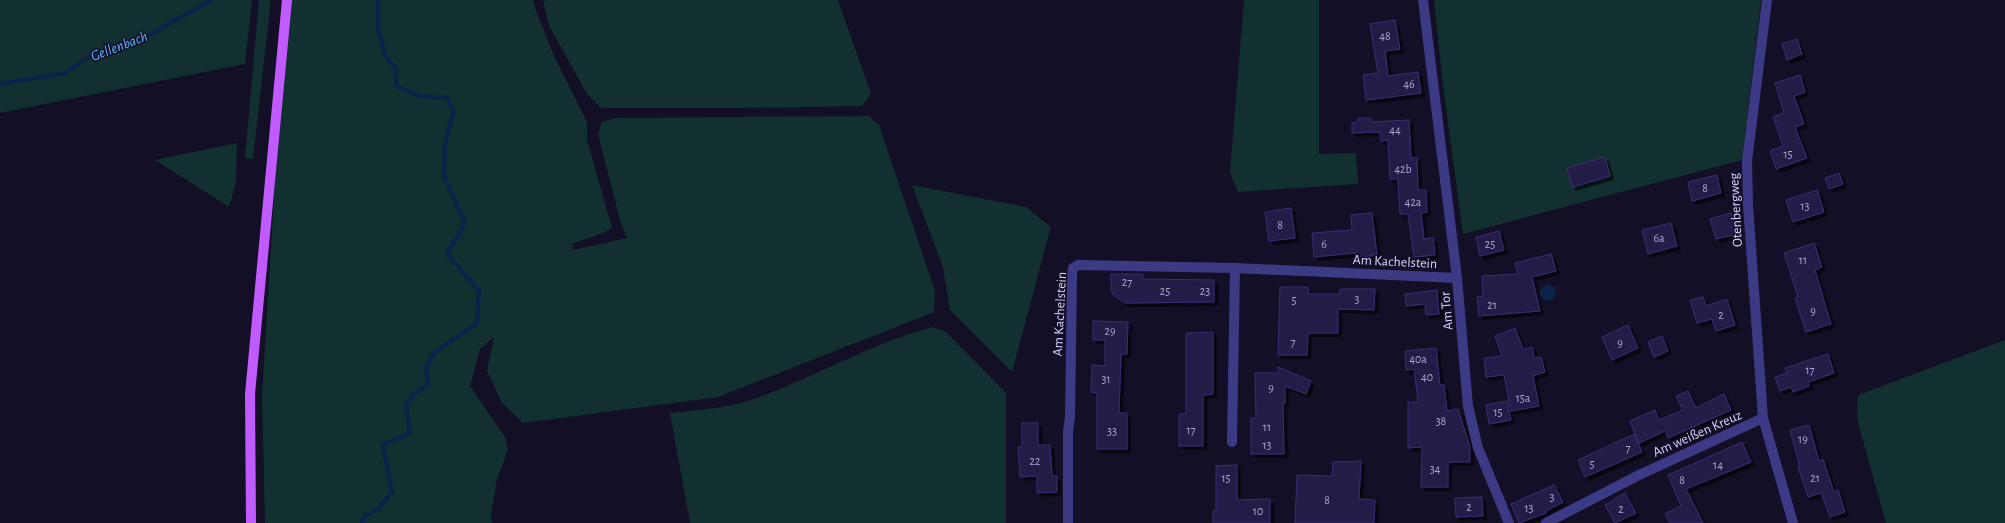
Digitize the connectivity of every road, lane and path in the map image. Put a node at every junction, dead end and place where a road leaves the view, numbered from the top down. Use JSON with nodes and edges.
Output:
{"nodes":[{"id":1,"x":287,"y":0,"type":"edge"},
{"id":2,"x":1423,"y":0,"type":"edge"},
{"id":3,"x":1767,"y":0,"type":"edge"},
{"id":4,"x":1235,"y":268,"type":"junction"},
{"id":5,"x":1457,"y":278,"type":"junction"},
{"id":6,"x":1764,"y":418,"type":"junction"},
{"id":7,"x":1232,"y":442,"type":"dead end"},
{"id":8,"x":251,"y":523,"type":"edge"},
{"id":9,"x":1068,"y":523,"type":"edge"},
{"id":10,"x":1509,"y":523,"type":"edge"},
{"id":11,"x":1546,"y":523,"type":"edge"},
{"id":12,"x":1793,"y":523,"type":"edge"}],
"edges":[{"from":1,"to":8,"type":"main road"},
{"from":2,"to":5,"type":"street","name":"Am Tor"},
{"from":3,"to":6,"type":"street","name":"Otenbergweg"},
{"from":4,"to":5,"type":"street","name":"Am Kachelstein"},
{"from":4,"to":7,"type":"street"},
{"from":4,"to":9,"type":"street","name":"Am Kachelstein"},
{"from":5,"to":10,"type":"street","name":"Am Tor"},
{"from":6,"to":11,"type":"street","name":"Am weißen Kreuz"},
{"from":6,"to":12,"type":"street","name":"Am weißen Kreuz"}]}
